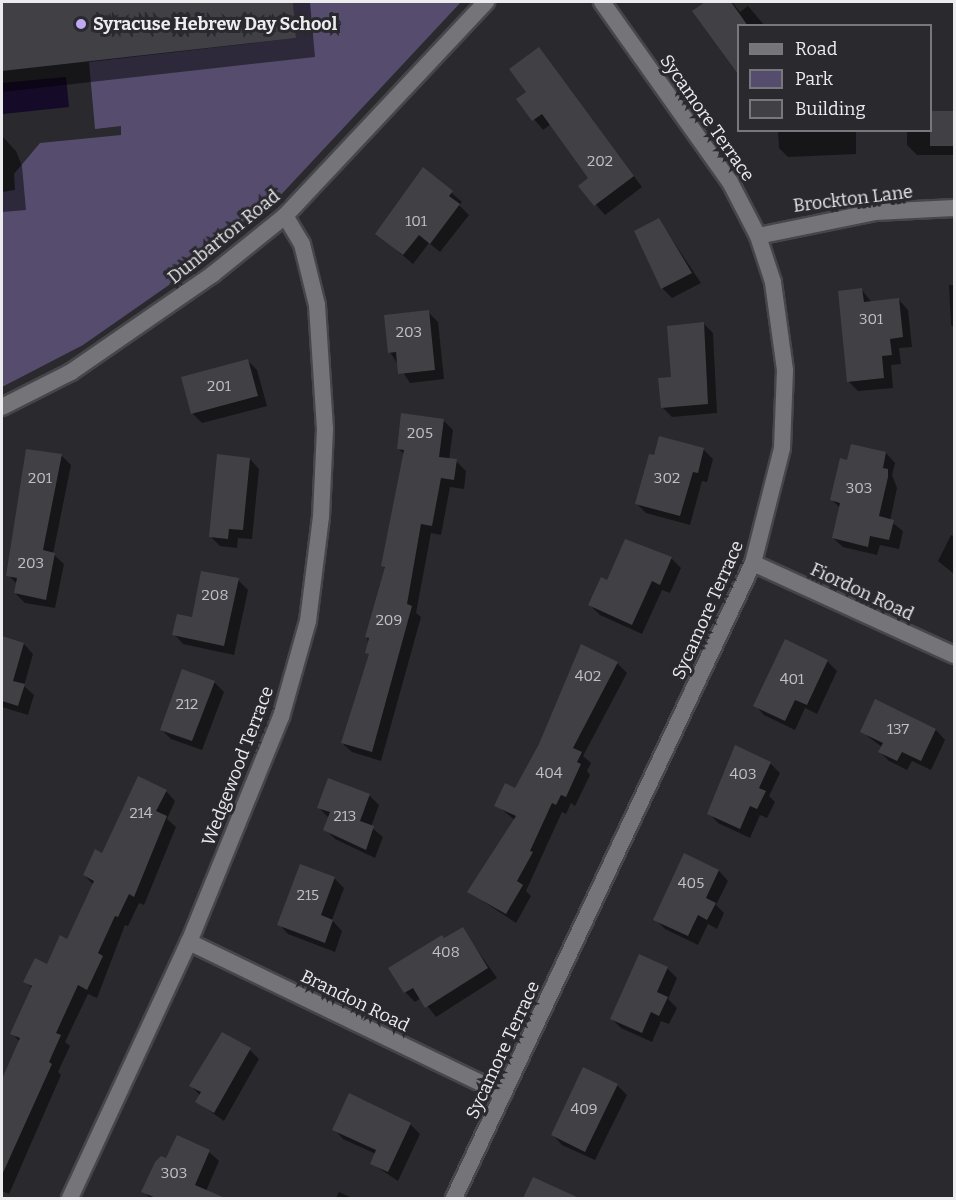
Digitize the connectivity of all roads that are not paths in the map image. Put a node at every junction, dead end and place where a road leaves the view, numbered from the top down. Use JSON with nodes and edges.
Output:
{"nodes":[{"id":1,"x":486,"y":2,"type":"edge"},
{"id":2,"x":602,"y":2,"type":"edge"},
{"id":3,"x":954,"y":208,"type":"edge"},
{"id":4,"x":285,"y":216,"type":"junction"},
{"id":5,"x":758,"y":236,"type":"junction"},
{"id":6,"x":2,"y":407,"type":"edge"},
{"id":7,"x":753,"y":563,"type":"junction"},
{"id":8,"x":954,"y":655,"type":"edge"},
{"id":9,"x":189,"y":942,"type":"junction"},
{"id":10,"x":504,"y":1094,"type":"junction"},
{"id":11,"x":70,"y":1198,"type":"edge"},
{"id":12,"x":454,"y":1198,"type":"edge"}],
"edges":[{"from":1,"to":4,"type":"street","name":"Dunbarton Road"},
{"from":2,"to":5,"type":"street","name":"Sycamore Terrace"},
{"from":3,"to":5,"type":"street","name":"Brockton Lane"},
{"from":4,"to":6,"type":"street","name":"Dunbarton Road"},
{"from":4,"to":9,"type":"street","name":"Wedgewood Terrace"},
{"from":5,"to":7,"type":"street","name":"Sycamore Terrace"},
{"from":7,"to":8,"type":"street","name":"Fiordon Road"},
{"from":7,"to":10,"type":"street","name":"Sycamore Terrace"},
{"from":9,"to":10,"type":"street","name":"Brandon Road"},
{"from":9,"to":11,"type":"street","name":"Wedgewood Terrace"},
{"from":10,"to":12,"type":"street","name":"Sycamore Terrace"}]}
